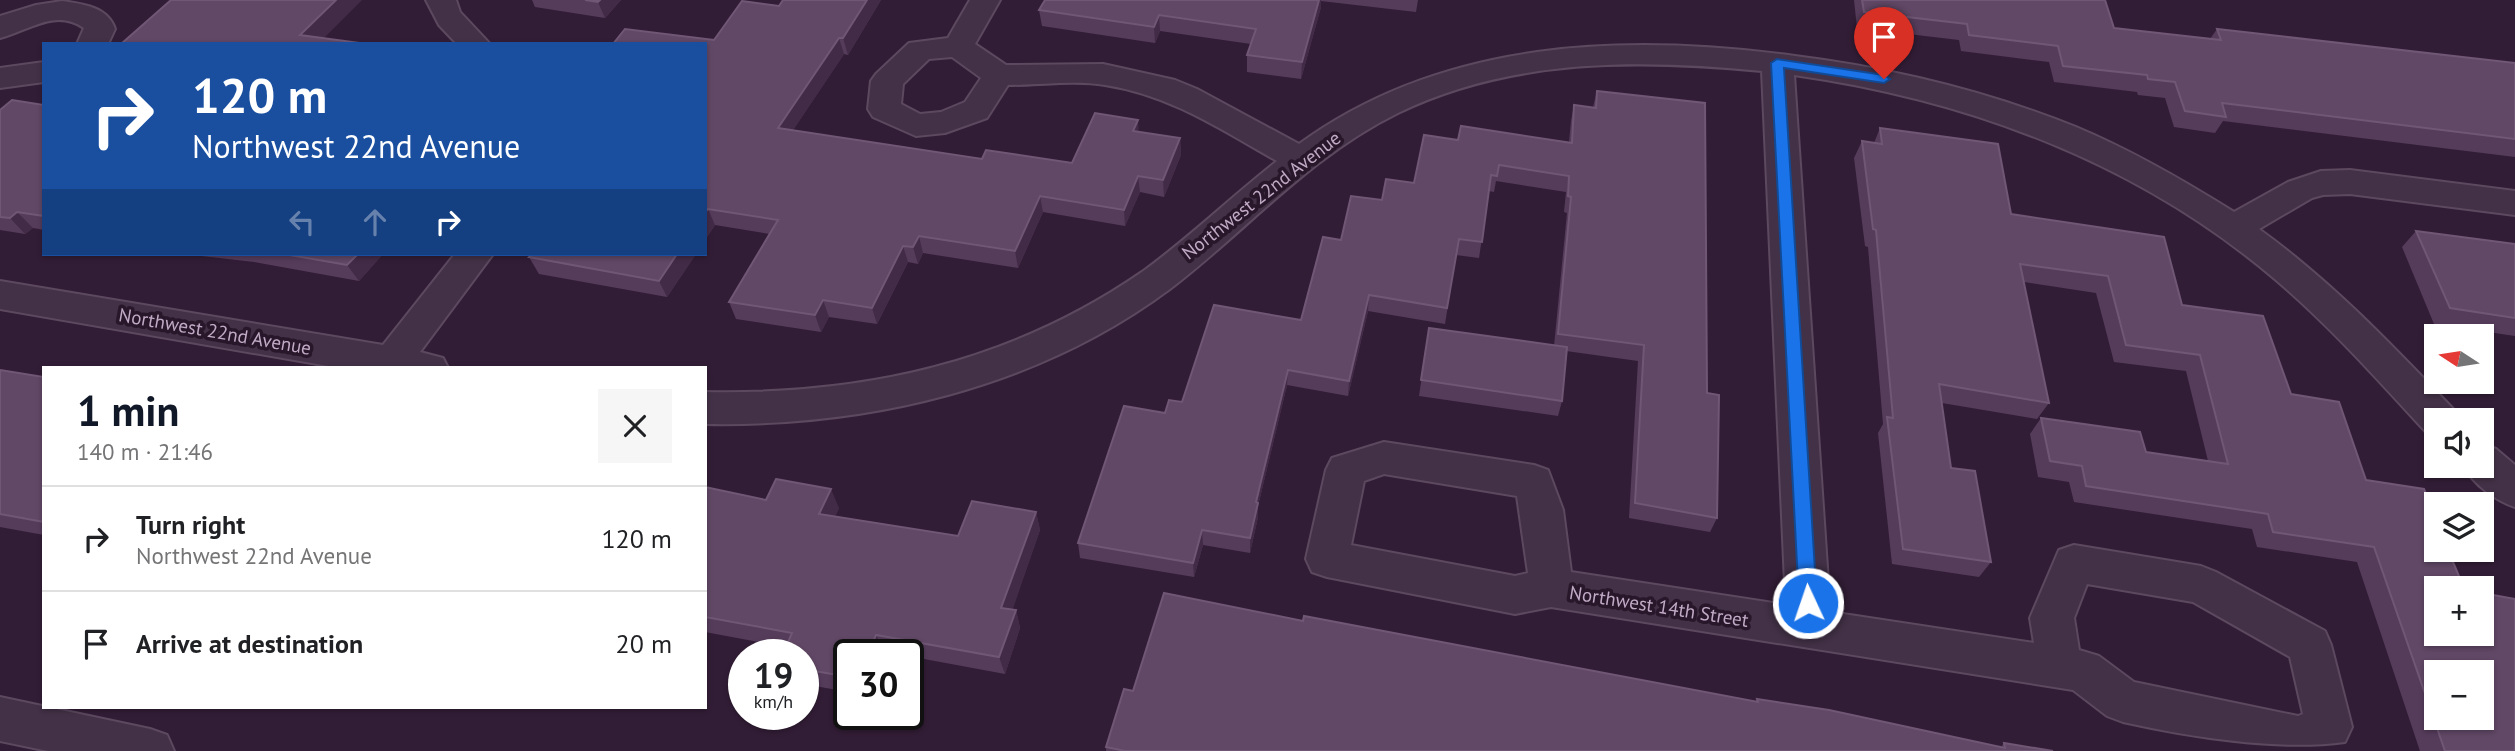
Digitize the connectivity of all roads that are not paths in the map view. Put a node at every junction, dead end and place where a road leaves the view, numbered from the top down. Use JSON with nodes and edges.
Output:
{"nodes":[{"id":1,"x":441,"y":0,"type":"edge"},
{"id":2,"x":985,"y":0,"type":"edge"},
{"id":3,"x":0,"y":29,"type":"edge"},
{"id":4,"x":93,"y":42,"type":"edge"},
{"id":5,"x":473,"y":42,"type":"edge"},
{"id":6,"x":958,"y":47,"type":"junction"},
{"id":7,"x":1777,"y":63,"type":"junction"},
{"id":8,"x":42,"y":72,"type":"edge"},
{"id":9,"x":999,"y":75,"type":"junction"},
{"id":10,"x":1,"y":79,"type":"edge"},
{"id":11,"x":1301,"y":160,"type":"junction"},
{"id":12,"x":2515,"y":203,"type":"edge"},
{"id":13,"x":2233,"y":228,"type":"junction"},
{"id":14,"x":473,"y":256,"type":"edge"},
{"id":15,"x":0,"y":295,"type":"edge"},
{"id":16,"x":392,"y":361,"type":"junction"},
{"id":17,"x":418,"y":366,"type":"edge"},
{"id":18,"x":707,"y":408,"type":"edge"},
{"id":19,"x":2428,"y":408,"type":"edge"},
{"id":20,"x":2494,"y":472,"type":"edge"},
{"id":21,"x":2515,"y":490,"type":"edge"},
{"id":22,"x":1551,"y":588,"type":"junction"},
{"id":23,"x":1809,"y":630,"type":"junction"},
{"id":24,"x":2060,"y":668,"type":"junction"},
{"id":25,"x":0,"y":719,"type":"edge"},
{"id":26,"x":150,"y":751,"type":"edge"}],
"edges":[{"from":1,"to":5,"type":"street"},
{"from":2,"to":6,"type":"street"},
{"from":3,"to":4,"type":"street"},
{"from":6,"to":9,"type":"street"},
{"from":6,"to":9,"type":"street"},
{"from":7,"to":11,"type":"street","name":"Northwest 22nd Avenue"},
{"from":7,"to":13,"type":"street","name":"Northwest 22nd Avenue"},
{"from":7,"to":23,"type":"street"},
{"from":8,"to":10,"type":"street"},
{"from":9,"to":11,"type":"street"},
{"from":11,"to":18,"type":"street","name":"Northwest 22nd Avenue"},
{"from":12,"to":13,"type":"street"},
{"from":13,"to":19,"type":"street","name":"Northwest 22nd Avenue"},
{"from":14,"to":16,"type":"street"},
{"from":15,"to":16,"type":"street","name":"Northwest 22nd Avenue"},
{"from":16,"to":17,"type":"street","name":"Northwest 22nd Avenue"},
{"from":20,"to":21,"type":"street"},
{"from":22,"to":22,"type":"street","name":"Northwest 14th Street"},
{"from":22,"to":23,"type":"street","name":"Northwest 14th Street"},
{"from":23,"to":24,"type":"street","name":"Northwest 14th Street"},
{"from":24,"to":24,"type":"street","name":"Northwest 14th Street"},
{"from":25,"to":26,"type":"street"}]}
